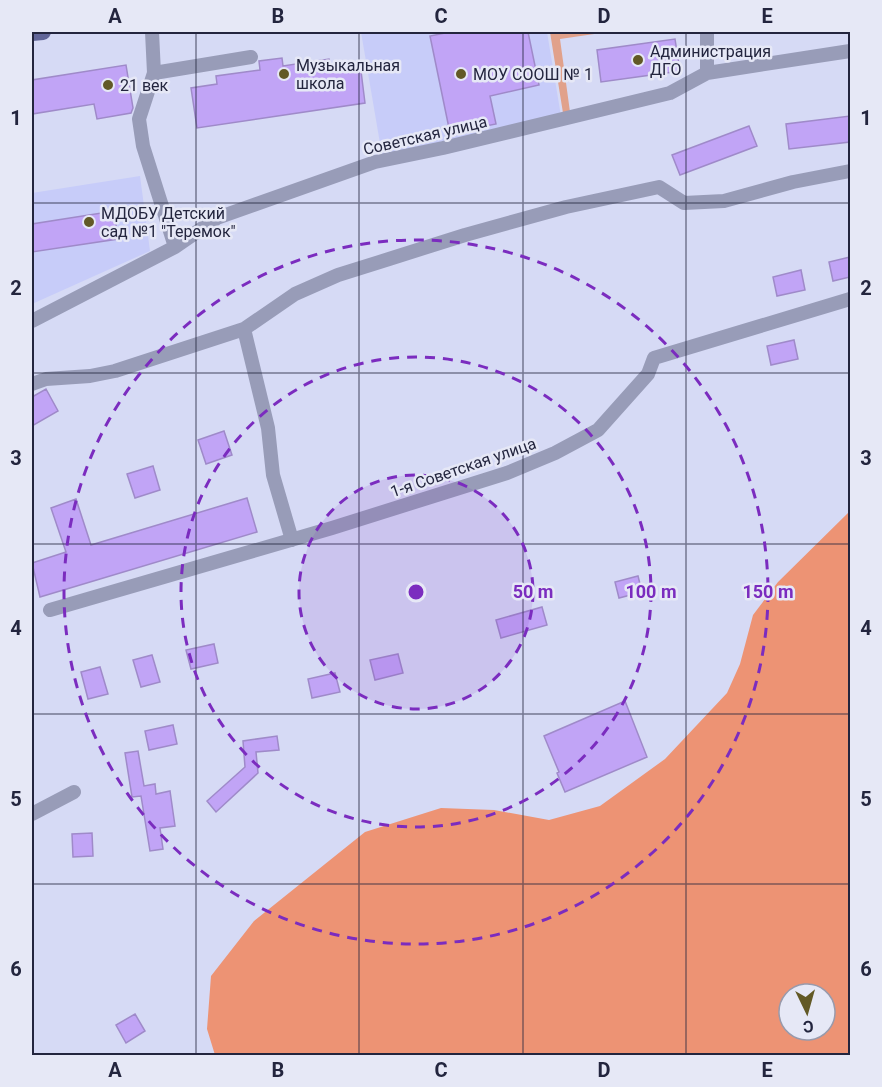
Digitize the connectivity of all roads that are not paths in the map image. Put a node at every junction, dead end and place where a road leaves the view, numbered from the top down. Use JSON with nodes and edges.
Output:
{"nodes":[{"id":1,"x":43,"y":32,"type":"edge"},
{"id":2,"x":152,"y":32,"type":"edge"},
{"id":3,"x":707,"y":32,"type":"edge"},
{"id":4,"x":32,"y":33,"type":"edge"},
{"id":5,"x":850,"y":51,"type":"edge"},
{"id":6,"x":251,"y":57,"type":"dead end"},
{"id":7,"x":154,"y":73,"type":"junction"},
{"id":8,"x":707,"y":73,"type":"junction"},
{"id":9,"x":850,"y":171,"type":"edge"},
{"id":10,"x":175,"y":248,"type":"junction"},
{"id":11,"x":850,"y":299,"type":"edge"},
{"id":12,"x":32,"y":321,"type":"edge"},
{"id":13,"x":244,"y":329,"type":"junction"},
{"id":14,"x":32,"y":384,"type":"edge"},
{"id":15,"x":292,"y":540,"type":"junction"},
{"id":16,"x":50,"y":610,"type":"dead end"},
{"id":17,"x":74,"y":792,"type":"dead end"},
{"id":18,"x":32,"y":814,"type":"edge"}],
"edges":[{"from":1,"to":4,"type":"main road"},
{"from":2,"to":7,"type":"street"},
{"from":3,"to":8,"type":"street"},
{"from":5,"to":8,"type":"street","name":"Советская улица"},
{"from":6,"to":7,"type":"street"},
{"from":7,"to":10,"type":"street"},
{"from":8,"to":10,"type":"street","name":"Советская улица"},
{"from":9,"to":13,"type":"street"},
{"from":10,"to":12,"type":"street","name":"Советская улица"},
{"from":11,"to":15,"type":"street","name":"1-я Советская улица"},
{"from":13,"to":14,"type":"street"},
{"from":13,"to":15,"type":"street"},
{"from":15,"to":16,"type":"street","name":"1-я Советская улица"},
{"from":17,"to":18,"type":"street"}]}
